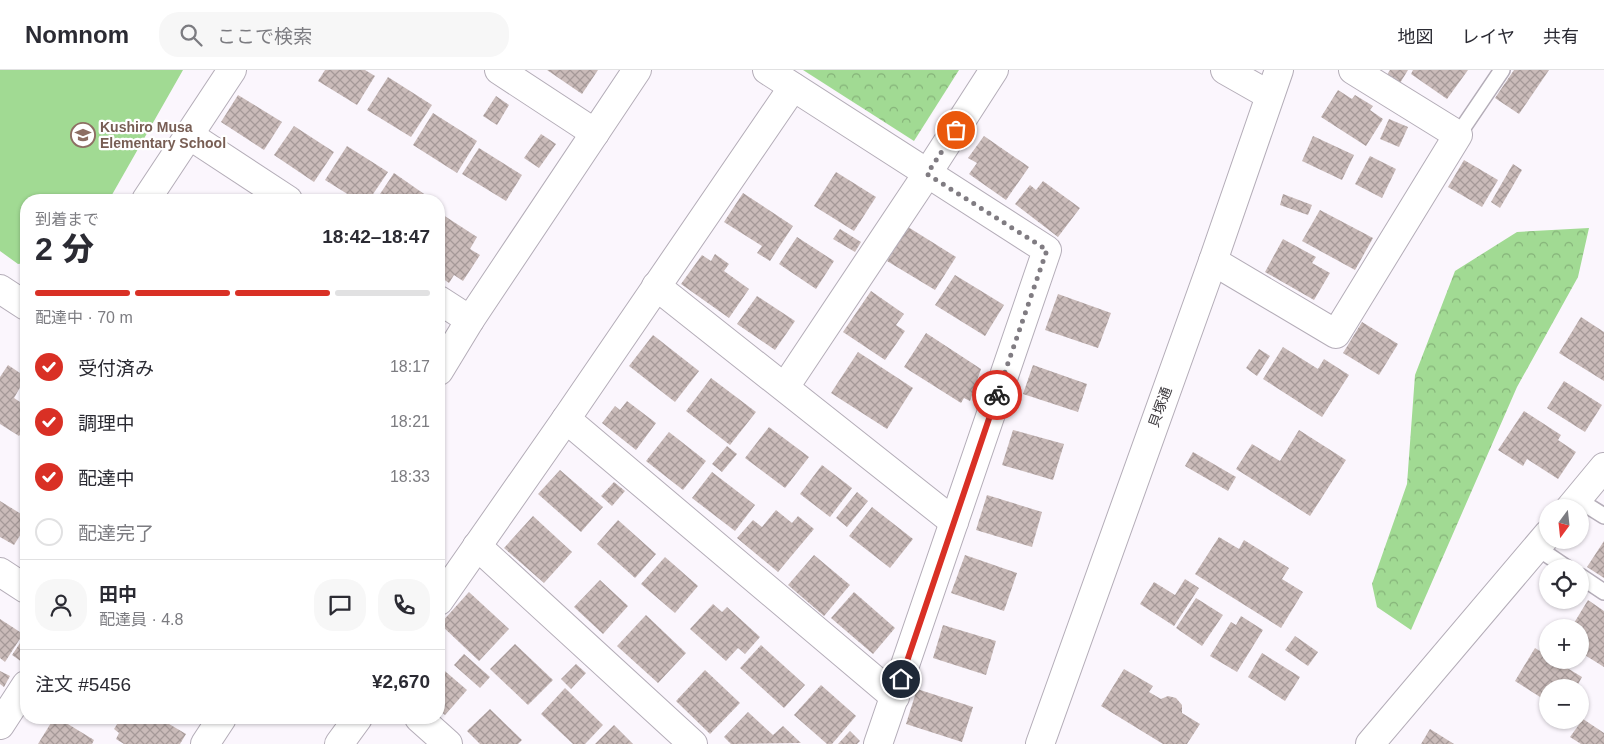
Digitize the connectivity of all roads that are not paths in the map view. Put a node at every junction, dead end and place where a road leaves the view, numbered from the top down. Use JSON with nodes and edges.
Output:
{"nodes":[{"id":1,"x":232,"y":70,"type":"edge"},
{"id":2,"x":499,"y":70,"type":"edge"},
{"id":3,"x":637,"y":70,"type":"edge"},
{"id":4,"x":767,"y":70,"type":"edge"},
{"id":5,"x":994,"y":70,"type":"edge"},
{"id":6,"x":1225,"y":70,"type":"edge"},
{"id":7,"x":1279,"y":70,"type":"edge"},
{"id":8,"x":1353,"y":70,"type":"edge"},
{"id":9,"x":1502,"y":70,"type":"edge"},
{"id":10,"x":793,"y":87,"type":"junction"},
{"id":11,"x":1269,"y":95,"type":"junction"},
{"id":12,"x":595,"y":133,"type":"junction"},
{"id":13,"x":189,"y":135,"type":"junction"},
{"id":14,"x":1458,"y":135,"type":"junction"},
{"id":15,"x":927,"y":174,"type":"junction"},
{"id":16,"x":150,"y":194,"type":"edge"},
{"id":17,"x":279,"y":194,"type":"edge"},
{"id":18,"x":1213,"y":261,"type":"junction"},
{"id":19,"x":656,"y":286,"type":"junction"},
{"id":20,"x":0,"y":290,"type":"edge"},
{"id":21,"x":20,"y":302,"type":"edge"},
{"id":22,"x":445,"y":304,"type":"edge"},
{"id":23,"x":470,"y":320,"type":"junction"},
{"id":24,"x":445,"y":361,"type":"edge"},
{"id":25,"x":785,"y":387,"type":"junction"},
{"id":26,"x":566,"y":419,"type":"junction"},
{"id":27,"x":1604,"y":467,"type":"edge"},
{"id":28,"x":1576,"y":499,"type":"edge"},
{"id":29,"x":1589,"y":510,"type":"edge"},
{"id":30,"x":1604,"y":516,"type":"edge"},
{"id":31,"x":954,"y":522,"type":"junction"},
{"id":32,"x":1539,"y":545,"type":"edge"},
{"id":33,"x":477,"y":546,"type":"junction"},
{"id":34,"x":1549,"y":549,"type":"edge"},
{"id":35,"x":1559,"y":559,"type":"edge"},
{"id":36,"x":0,"y":572,"type":"edge"},
{"id":37,"x":1589,"y":582,"type":"edge"},
{"id":38,"x":20,"y":585,"type":"edge"},
{"id":39,"x":445,"y":592,"type":"edge"},
{"id":40,"x":1604,"y":592,"type":"edge"},
{"id":41,"x":20,"y":694,"type":"edge"},
{"id":42,"x":895,"y":697,"type":"junction"},
{"id":43,"x":218,"y":724,"type":"edge"},
{"id":44,"x":354,"y":724,"type":"edge"},
{"id":45,"x":426,"y":724,"type":"edge"},
{"id":46,"x":0,"y":725,"type":"edge"},
{"id":47,"x":204,"y":744,"type":"edge"},
{"id":48,"x":339,"y":744,"type":"edge"},
{"id":49,"x":448,"y":744,"type":"edge"},
{"id":50,"x":692,"y":744,"type":"edge"},
{"id":51,"x":878,"y":744,"type":"edge"},
{"id":52,"x":1040,"y":744,"type":"edge"},
{"id":53,"x":1370,"y":744,"type":"edge"}],
"edges":[{"from":1,"to":13,"type":"street"},
{"from":2,"to":12,"type":"street"},
{"from":3,"to":12,"type":"street"},
{"from":4,"to":10,"type":"street"},
{"from":5,"to":15,"type":"street"},
{"from":6,"to":11,"type":"street"},
{"from":7,"to":11,"type":"street","name":"貝塚通"},
{"from":8,"to":14,"type":"street"},
{"from":9,"to":14,"type":"lane"},
{"from":10,"to":15,"type":"street"},
{"from":10,"to":19,"type":"street"},
{"from":11,"to":18,"type":"street","name":"貝塚通"},
{"from":12,"to":23,"type":"street"},
{"from":13,"to":16,"type":"street"},
{"from":13,"to":17,"type":"street"},
{"from":14,"to":18,"type":"street"},
{"from":15,"to":25,"type":"street"},
{"from":15,"to":31,"type":"street"},
{"from":18,"to":52,"type":"street","name":"貝塚通"},
{"from":19,"to":25,"type":"street"},
{"from":19,"to":26,"type":"street"},
{"from":20,"to":21,"type":"street"},
{"from":22,"to":23,"type":"street"},
{"from":23,"to":24,"type":"street"},
{"from":25,"to":31,"type":"street"},
{"from":26,"to":33,"type":"street"},
{"from":26,"to":42,"type":"street"},
{"from":27,"to":28,"type":"street"},
{"from":29,"to":30,"type":"lane"},
{"from":31,"to":42,"type":"street"},
{"from":32,"to":53,"type":"street"},
{"from":33,"to":39,"type":"street"},
{"from":33,"to":50,"type":"street"},
{"from":34,"to":35,"type":"lane"},
{"from":36,"to":38,"type":"street"},
{"from":37,"to":40,"type":"lane"},
{"from":41,"to":46,"type":"street"},
{"from":42,"to":51,"type":"street"},
{"from":43,"to":47,"type":"street"},
{"from":44,"to":48,"type":"street"},
{"from":45,"to":49,"type":"street"}]}
